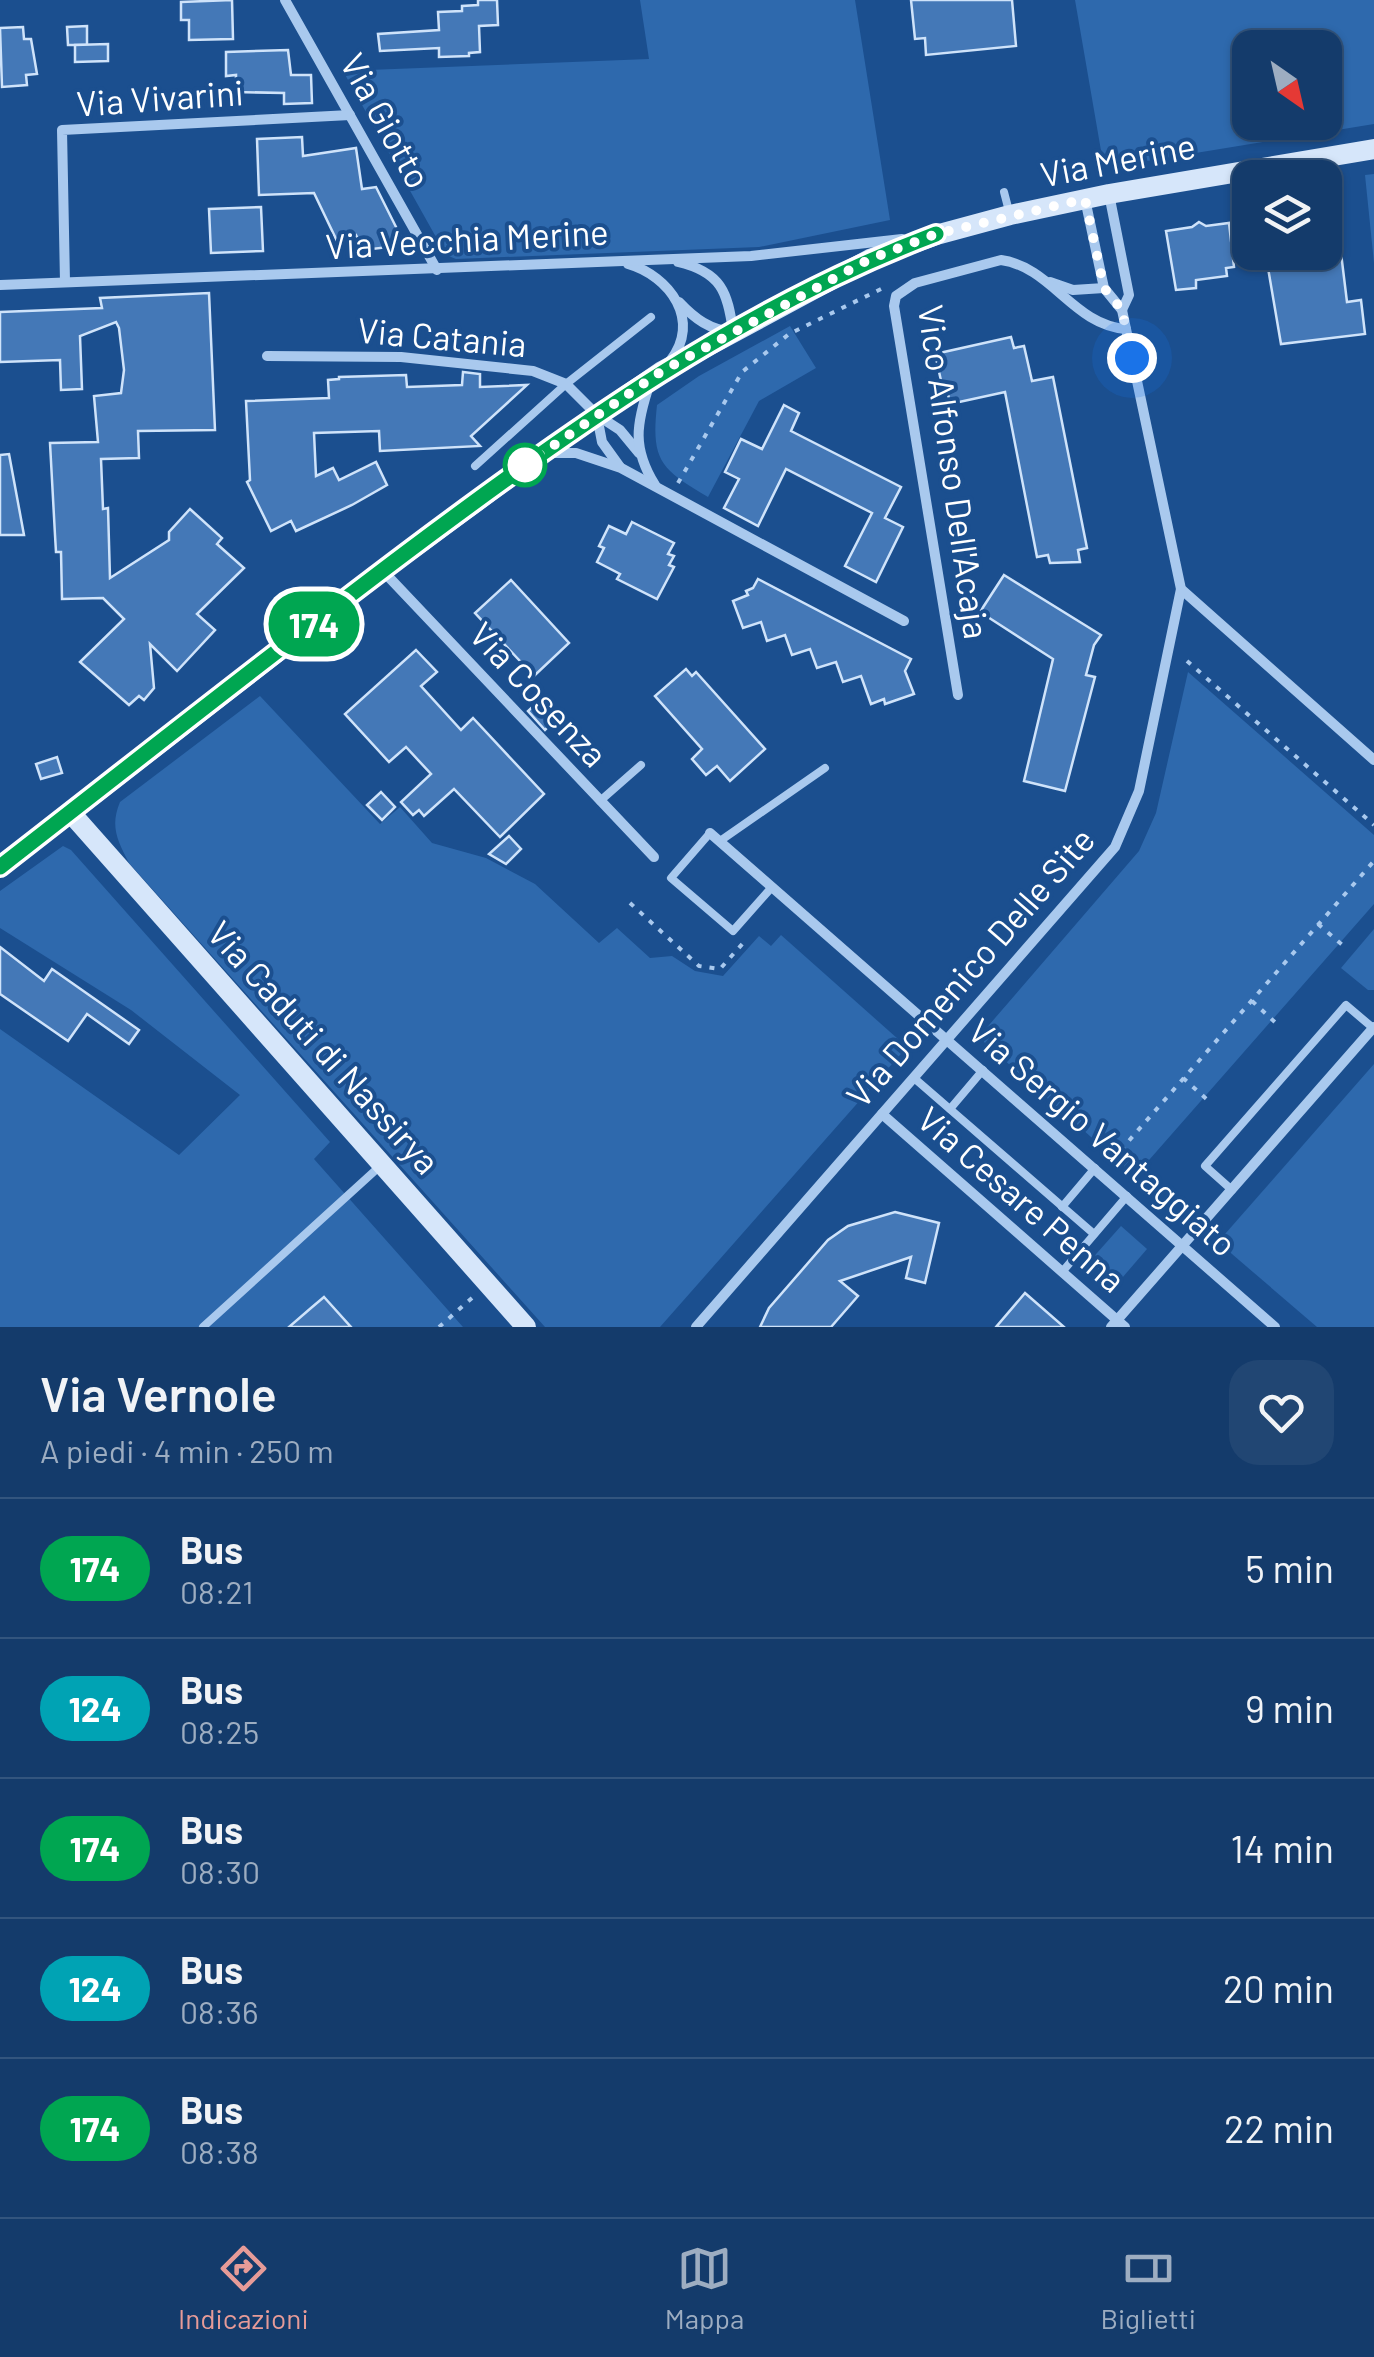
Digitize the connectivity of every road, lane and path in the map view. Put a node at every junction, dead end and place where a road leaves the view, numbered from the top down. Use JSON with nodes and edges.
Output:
{"nodes":[{"id":1,"x":285,"y":0,"type":"edge"},
{"id":2,"x":350,"y":115,"type":"junction"},
{"id":3,"x":1374,"y":149,"type":"edge"},
{"id":4,"x":1004,"y":192,"type":"dead end"},
{"id":5,"x":1109,"y":194,"type":"junction"},
{"id":6,"x":1085,"y":199,"type":"junction"},
{"id":7,"x":1010,"y":215,"type":"junction"},
{"id":8,"x":936,"y":234,"type":"junction"},
{"id":9,"x":663,"y":258,"type":"junction"},
{"id":10,"x":618,"y":260,"type":"junction"},
{"id":11,"x":437,"y":270,"type":"junction"},
{"id":12,"x":1045,"y":280,"type":"junction"},
{"id":13,"x":66,"y":282,"type":"junction"},
{"id":14,"x":0,"y":286,"type":"edge"},
{"id":15,"x":883,"y":288,"type":"dead end"},
{"id":16,"x":1104,"y":288,"type":"junction"},
{"id":17,"x":679,"y":302,"type":"junction"},
{"id":18,"x":1122,"y":310,"type":"junction"},
{"id":19,"x":651,"y":317,"type":"dead end"},
{"id":20,"x":1126,"y":330,"type":"junction"},
{"id":21,"x":733,"y":332,"type":"junction"},
{"id":22,"x":267,"y":356,"type":"dead end"},
{"id":23,"x":657,"y":375,"type":"junction"},
{"id":24,"x":566,"y":384,"type":"junction"},
{"id":25,"x":596,"y":415,"type":"junction"},
{"id":26,"x":639,"y":453,"type":"junction"},
{"id":27,"x":541,"y":454,"type":"junction"},
{"id":28,"x":475,"y":466,"type":"dead end"},
{"id":29,"x":621,"y":468,"type":"junction"},
{"id":30,"x":678,"y":482,"type":"dead end"},
{"id":31,"x":656,"y":486,"type":"junction"},
{"id":32,"x":382,"y":570,"type":"junction"},
{"id":33,"x":1181,"y":589,"type":"junction"},
{"id":34,"x":904,"y":621,"type":"dead end"},
{"id":35,"x":1187,"y":661,"type":"dead end"},
{"id":36,"x":958,"y":695,"type":"dead end"},
{"id":37,"x":1374,"y":760,"type":"edge"},
{"id":38,"x":641,"y":765,"type":"dead end"},
{"id":39,"x":825,"y":768,"type":"dead end"},
{"id":40,"x":600,"y":801,"type":"junction"},
{"id":41,"x":70,"y":812,"type":"junction"},
{"id":42,"x":1374,"y":825,"type":"edge"},
{"id":43,"x":710,"y":833,"type":"joint"},
{"id":44,"x":720,"y":841,"type":"junction"},
{"id":45,"x":654,"y":857,"type":"dead end"},
{"id":46,"x":1374,"y":860,"type":"edge"},
{"id":47,"x":0,"y":867,"type":"edge"},
{"id":48,"x":772,"y":886,"type":"junction"},
{"id":49,"x":630,"y":903,"type":"dead end"},
{"id":50,"x":1318,"y":924,"type":"junction"},
{"id":51,"x":744,"y":942,"type":"dead end"},
{"id":52,"x":1346,"y":948,"type":"dead end"},
{"id":53,"x":1252,"y":1000,"type":"junction"},
{"id":54,"x":1278,"y":1025,"type":"dead end"},
{"id":55,"x":1373,"y":1028,"type":"edge"},
{"id":56,"x":947,"y":1039,"type":"junction"},
{"id":57,"x":984,"y":1070,"type":"junction"},
{"id":58,"x":914,"y":1078,"type":"junction"},
{"id":59,"x":1183,"y":1078,"type":"junction"},
{"id":60,"x":1211,"y":1103,"type":"dead end"},
{"id":61,"x":950,"y":1109,"type":"junction"},
{"id":62,"x":882,"y":1114,"type":"junction"},
{"id":63,"x":1112,"y":1160,"type":"dead end"},
{"id":64,"x":382,"y":1164,"type":"junction"},
{"id":65,"x":1095,"y":1168,"type":"junction"},
{"id":66,"x":1232,"y":1190,"type":"junction"},
{"id":67,"x":1127,"y":1196,"type":"junction"},
{"id":68,"x":1062,"y":1207,"type":"junction"},
{"id":69,"x":1094,"y":1234,"type":"junction"},
{"id":70,"x":1183,"y":1245,"type":"junction"},
{"id":71,"x":1062,"y":1272,"type":"junction"},
{"id":72,"x":488,"y":1284,"type":"junction"},
{"id":73,"x":1118,"y":1325,"type":"edge"},
{"id":74,"x":203,"y":1327,"type":"edge"},
{"id":75,"x":440,"y":1327,"type":"edge"},
{"id":76,"x":526,"y":1327,"type":"edge"},
{"id":77,"x":696,"y":1327,"type":"edge"},
{"id":78,"x":1275,"y":1327,"type":"edge"}],
"edges":[{"from":1,"to":2,"type":"street","name":"Via Giotto"},
{"from":2,"to":11,"type":"street","name":"Via Giotto"},
{"from":2,"to":13,"type":"street","name":"Via Vivarini"},
{"from":3,"to":5,"type":"main road","name":"Via Merine"},
{"from":4,"to":7,"type":"lane"},
{"from":5,"to":6,"type":"main road","name":"Via Merine"},
{"from":5,"to":18,"type":"street"},
{"from":6,"to":7,"type":"main road","name":"Via Merine"},
{"from":6,"to":16,"type":"street"},
{"from":7,"to":8,"type":"main road","name":"Via Merine"},
{"from":8,"to":9,"type":"street","name":"Via Vecchia Merine"},
{"from":8,"to":21,"type":"main road","name":"Via Merine"},
{"from":9,"to":10,"type":"street","name":"Via Vecchia Merine"},
{"from":9,"to":21,"type":"street"},
{"from":10,"to":11,"type":"street","name":"Via Vecchia Merine"},
{"from":10,"to":17,"type":"street"},
{"from":11,"to":13,"type":"street","name":"Via Vecchia Merine"},
{"from":12,"to":16,"type":"street","name":"Vico Alfonso Dell'Acaja"},
{"from":12,"to":20,"type":"street","name":"Vico Alfonso Dell'Acaja"},
{"from":12,"to":36,"type":"street","name":"Vico Alfonso Dell'Acaja"},
{"from":13,"to":14,"type":"street","name":"Via Vecchia Merine"},
{"from":15,"to":30,"type":"path"},
{"from":16,"to":18,"type":"street"},
{"from":17,"to":21,"type":"street"},
{"from":17,"to":23,"type":"street"},
{"from":18,"to":20,"type":"street"},
{"from":19,"to":24,"type":"lane"},
{"from":20,"to":33,"type":"street"},
{"from":21,"to":23,"type":"main road","name":"Via Merine"},
{"from":22,"to":24,"type":"street","name":"Via Catania"},
{"from":23,"to":25,"type":"main road","name":"Via Merine"},
{"from":23,"to":26,"type":"street"},
{"from":24,"to":25,"type":"street","name":"Via Catania"},
{"from":24,"to":28,"type":"lane"},
{"from":25,"to":26,"type":"street","name":"Via Catania"},
{"from":25,"to":27,"type":"main road","name":"Via Merine"},
{"from":25,"to":29,"type":"street"},
{"from":26,"to":31,"type":"street"},
{"from":27,"to":29,"type":"street"},
{"from":27,"to":32,"type":"main road","name":"Via Merine"},
{"from":29,"to":31,"type":"street"},
{"from":31,"to":34,"type":"street"},
{"from":32,"to":40,"type":"street","name":"Via Cosenza"},
{"from":32,"to":41,"type":"main road","name":"Via Merine"},
{"from":33,"to":37,"type":"street"},
{"from":33,"to":56,"type":"street","name":"Via Domenico Delle Site"},
{"from":35,"to":42,"type":"path"},
{"from":38,"to":40,"type":"lane"},
{"from":39,"to":44,"type":"lane"},
{"from":40,"to":45,"type":"street","name":"Via Cosenza"},
{"from":41,"to":47,"type":"main road","name":"Via Merine"},
{"from":41,"to":64,"type":"main road","name":"Via Caduti di Nassirya"},
{"from":43,"to":44,"type":"street","name":"Via Sergio Vantaggiato"},
{"from":43,"to":48,"type":"lane"},
{"from":44,"to":48,"type":"street","name":"Via Sergio Vantaggiato"},
{"from":46,"to":50,"type":"path"},
{"from":48,"to":56,"type":"street","name":"Via Sergio Vantaggiato"},
{"from":49,"to":51,"type":"path"},
{"from":50,"to":52,"type":"path"},
{"from":50,"to":53,"type":"path"},
{"from":53,"to":54,"type":"path"},
{"from":53,"to":59,"type":"path"},
{"from":55,"to":66,"type":"street"},
{"from":55,"to":66,"type":"lane"},
{"from":56,"to":57,"type":"street","name":"Via Sergio Vantaggiato"},
{"from":56,"to":58,"type":"street","name":"Via Domenico Delle Site"},
{"from":57,"to":61,"type":"lane"},
{"from":57,"to":65,"type":"street","name":"Via Sergio Vantaggiato"},
{"from":58,"to":61,"type":"lane"},
{"from":58,"to":62,"type":"street","name":"Via Domenico Delle Site"},
{"from":59,"to":60,"type":"path"},
{"from":59,"to":63,"type":"path"},
{"from":61,"to":68,"type":"lane"},
{"from":62,"to":71,"type":"street","name":"Via Cesare Penna"},
{"from":62,"to":77,"type":"street","name":"Via Domenico Delle Site"},
{"from":64,"to":72,"type":"main road","name":"Via Caduti di Nassirya"},
{"from":64,"to":74,"type":"lane"},
{"from":65,"to":67,"type":"street","name":"Via Sergio Vantaggiato"},
{"from":65,"to":68,"type":"lane"},
{"from":66,"to":70,"type":"street"},
{"from":67,"to":69,"type":"lane"},
{"from":67,"to":70,"type":"street","name":"Via Sergio Vantaggiato"},
{"from":68,"to":69,"type":"lane"},
{"from":69,"to":71,"type":"lane"},
{"from":70,"to":73,"type":"street"},
{"from":70,"to":78,"type":"street","name":"Via Sergio Vantaggiato"},
{"from":71,"to":73,"type":"street","name":"Via Cesare Penna"},
{"from":72,"to":75,"type":"path"},
{"from":72,"to":76,"type":"main road","name":"Via Caduti di Nassirya"}]}
